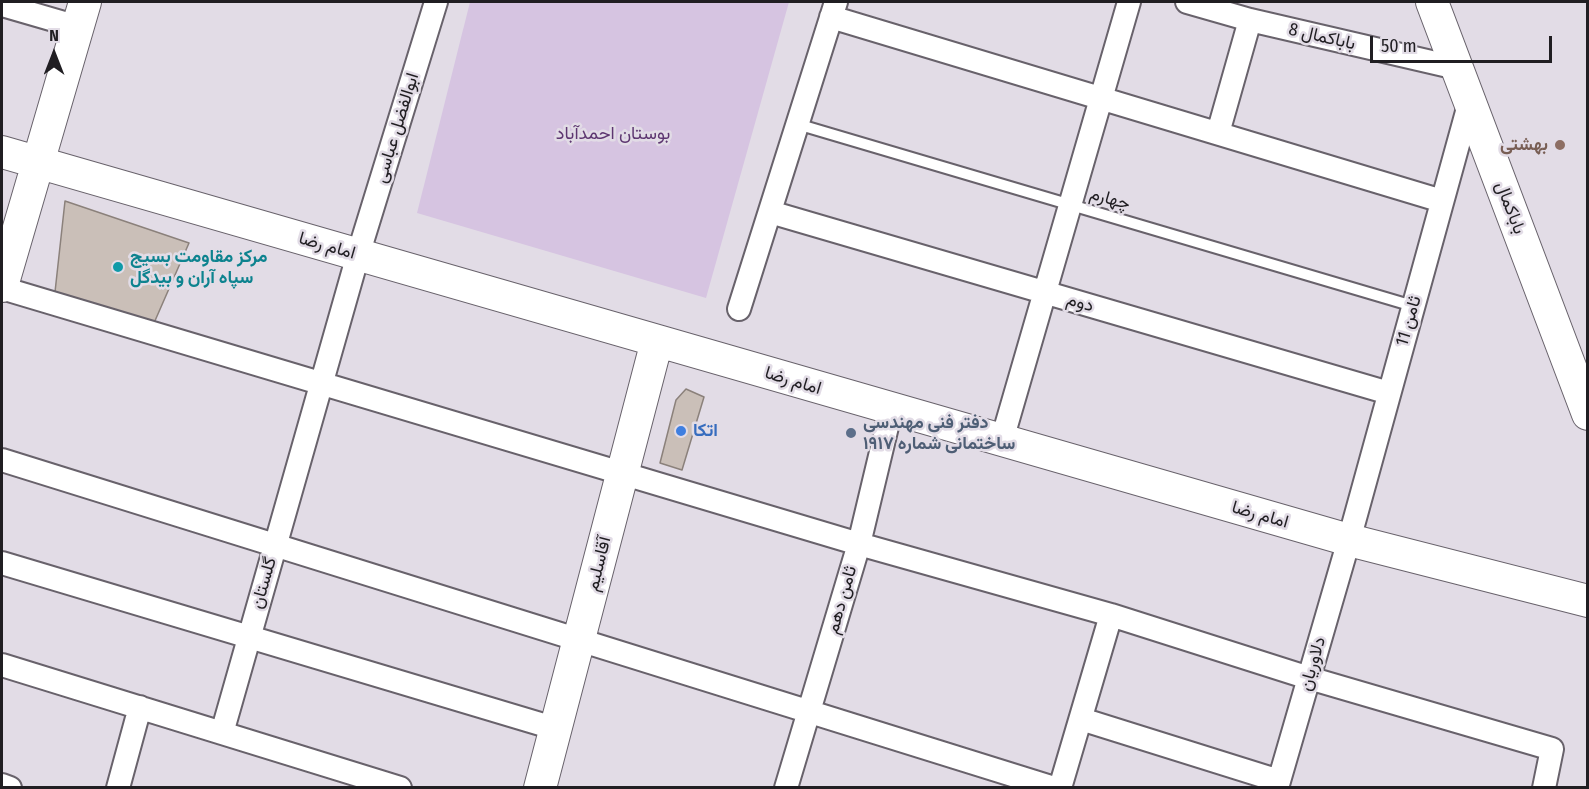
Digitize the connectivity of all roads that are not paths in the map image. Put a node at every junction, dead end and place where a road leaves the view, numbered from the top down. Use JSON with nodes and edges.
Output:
{"nodes":[{"id":1,"x":436,"y":2,"type":"edge"},
{"id":2,"x":1129,"y":2,"type":"edge"},
{"id":3,"x":1187,"y":2,"type":"edge"},
{"id":4,"x":1432,"y":2,"type":"edge"},
{"id":5,"x":2,"y":5,"type":"edge"},
{"id":6,"x":833,"y":9,"type":"edge"},
{"id":7,"x":81,"y":14,"type":"edge"},
{"id":8,"x":1250,"y":20,"type":"junction"},
{"id":9,"x":1457,"y":68,"type":"junction"},
{"id":10,"x":1101,"y":98,"type":"junction"},
{"id":11,"x":1470,"y":101,"type":"junction"},
{"id":12,"x":797,"y":124,"type":"junction"},
{"id":13,"x":1218,"y":133,"type":"junction"},
{"id":14,"x":2,"y":152,"type":"edge"},
{"id":15,"x":38,"y":162,"type":"junction"},
{"id":16,"x":1442,"y":201,"type":"junction"},
{"id":17,"x":1070,"y":205,"type":"junction"},
{"id":18,"x":770,"y":212,"type":"junction"},
{"id":19,"x":358,"y":255,"type":"junction"},
{"id":20,"x":2,"y":287,"type":"edge"},
{"id":21,"x":1045,"y":292,"type":"junction"},
{"id":22,"x":1413,"y":306,"type":"junction"},
{"id":23,"x":739,"y":309,"type":"dead end"},
{"id":24,"x":657,"y":341,"type":"junction"},
{"id":25,"x":1578,"y":361,"type":"edge"},
{"id":26,"x":321,"y":383,"type":"junction"},
{"id":27,"x":1389,"y":393,"type":"junction"},
{"id":28,"x":891,"y":410,"type":"junction"},
{"id":29,"x":1587,"y":414,"type":"edge"},
{"id":30,"x":1002,"y":440,"type":"junction"},
{"id":31,"x":2,"y":460,"type":"edge"},
{"id":32,"x":623,"y":473,"type":"junction"},
{"id":33,"x":1348,"y":540,"type":"junction"},
{"id":34,"x":859,"y":544,"type":"junction"},
{"id":35,"x":275,"y":546,"type":"junction"},
{"id":36,"x":2,"y":563,"type":"edge"},
{"id":37,"x":1587,"y":601,"type":"edge"},
{"id":38,"x":1111,"y":615,"type":"junction"},
{"id":39,"x":249,"y":637,"type":"junction"},
{"id":40,"x":579,"y":640,"type":"junction"},
{"id":41,"x":2,"y":665,"type":"edge"},
{"id":42,"x":1309,"y":678,"type":"junction"},
{"id":43,"x":140,"y":707,"type":"junction"},
{"id":44,"x":809,"y":711,"type":"junction"},
{"id":45,"x":1081,"y":719,"type":"junction"},
{"id":46,"x":557,"y":729,"type":"junction"},
{"id":47,"x":222,"y":733,"type":"junction"},
{"id":48,"x":1278,"y":784,"type":"edge"},
{"id":49,"x":2,"y":785,"type":"edge"},
{"id":50,"x":10,"y":788,"type":"edge"},
{"id":51,"x":118,"y":788,"type":"edge"},
{"id":52,"x":400,"y":788,"type":"edge"},
{"id":53,"x":540,"y":788,"type":"edge"},
{"id":54,"x":786,"y":788,"type":"edge"},
{"id":55,"x":1054,"y":788,"type":"edge"},
{"id":56,"x":1060,"y":788,"type":"edge"},
{"id":57,"x":1544,"y":788,"type":"edge"}],
"edges":[{"from":1,"to":19,"type":"street","name":"ابوالفضل عباسی"},
{"from":2,"to":10,"type":"street"},
{"from":3,"to":8,"type":"street","name":"باباکمال 8"},
{"from":4,"to":9,"type":"street","name":"باباکمال"},
{"from":5,"to":7,"type":"street"},
{"from":6,"to":10,"type":"street"},
{"from":6,"to":12,"type":"street"},
{"from":7,"to":15,"type":"street"},
{"from":8,"to":9,"type":"street","name":"باباکمال 8"},
{"from":8,"to":13,"type":"street"},
{"from":9,"to":11,"type":"street","name":"باباکمال"},
{"from":10,"to":13,"type":"street"},
{"from":10,"to":17,"type":"street"},
{"from":11,"to":16,"type":"street","name":"ثامن 11"},
{"from":11,"to":25,"type":"street","name":"باباکمال"},
{"from":12,"to":17,"type":"lane","name":"چهارم"},
{"from":12,"to":18,"type":"street"},
{"from":13,"to":16,"type":"street"},
{"from":14,"to":15,"type":"street","name":"امام رضا"},
{"from":15,"to":19,"type":"street","name":"امام رضا"},
{"from":15,"to":20,"type":"street"},
{"from":16,"to":22,"type":"street","name":"ثامن 11"},
{"from":17,"to":21,"type":"street"},
{"from":17,"to":22,"type":"lane","name":"چهارم"},
{"from":18,"to":21,"type":"street","name":"دوم"},
{"from":18,"to":23,"type":"street"},
{"from":19,"to":24,"type":"street","name":"امام رضا"},
{"from":19,"to":26,"type":"street","name":"گلستان"},
{"from":20,"to":26,"type":"street"},
{"from":21,"to":27,"type":"street","name":"دوم"},
{"from":21,"to":30,"type":"street"},
{"from":22,"to":27,"type":"street","name":"ثامن 11"},
{"from":24,"to":28,"type":"street","name":"امام رضا"},
{"from":24,"to":32,"type":"street","name":"آقاسلیم"},
{"from":25,"to":29,"type":"street","name":"باباکمال"},
{"from":26,"to":32,"type":"street"},
{"from":26,"to":35,"type":"street","name":"گلستان"},
{"from":27,"to":33,"type":"street","name":"ثامن 11"},
{"from":28,"to":30,"type":"street","name":"امام رضا"},
{"from":28,"to":34,"type":"street","name":"ثامن دهم"},
{"from":30,"to":33,"type":"street","name":"امام رضا"},
{"from":31,"to":35,"type":"street"},
{"from":32,"to":34,"type":"street"},
{"from":32,"to":40,"type":"street","name":"آقاسلیم"},
{"from":33,"to":37,"type":"street","name":"امام رضا"},
{"from":33,"to":42,"type":"street","name":"دلاوریان"},
{"from":34,"to":38,"type":"street"},
{"from":34,"to":44,"type":"street","name":"ثامن دهم"},
{"from":35,"to":39,"type":"street","name":"گلستان"},
{"from":35,"to":40,"type":"street"},
{"from":36,"to":39,"type":"street"},
{"from":38,"to":42,"type":"street"},
{"from":38,"to":45,"type":"street"},
{"from":39,"to":46,"type":"street"},
{"from":39,"to":47,"type":"street","name":"گلستان"},
{"from":40,"to":44,"type":"street"},
{"from":40,"to":46,"type":"street","name":"آقاسلیم"},
{"from":41,"to":43,"type":"street"},
{"from":42,"to":48,"type":"street","name":"دلاوریان"},
{"from":42,"to":57,"type":"street"},
{"from":43,"to":47,"type":"street"},
{"from":43,"to":51,"type":"street"},
{"from":44,"to":54,"type":"street","name":"ثامن دهم"},
{"from":44,"to":55,"type":"street"},
{"from":45,"to":48,"type":"street"},
{"from":45,"to":56,"type":"street"},
{"from":46,"to":53,"type":"street","name":"آقاسلیم"},
{"from":47,"to":52,"type":"street"},
{"from":49,"to":50,"type":"street"}]}
